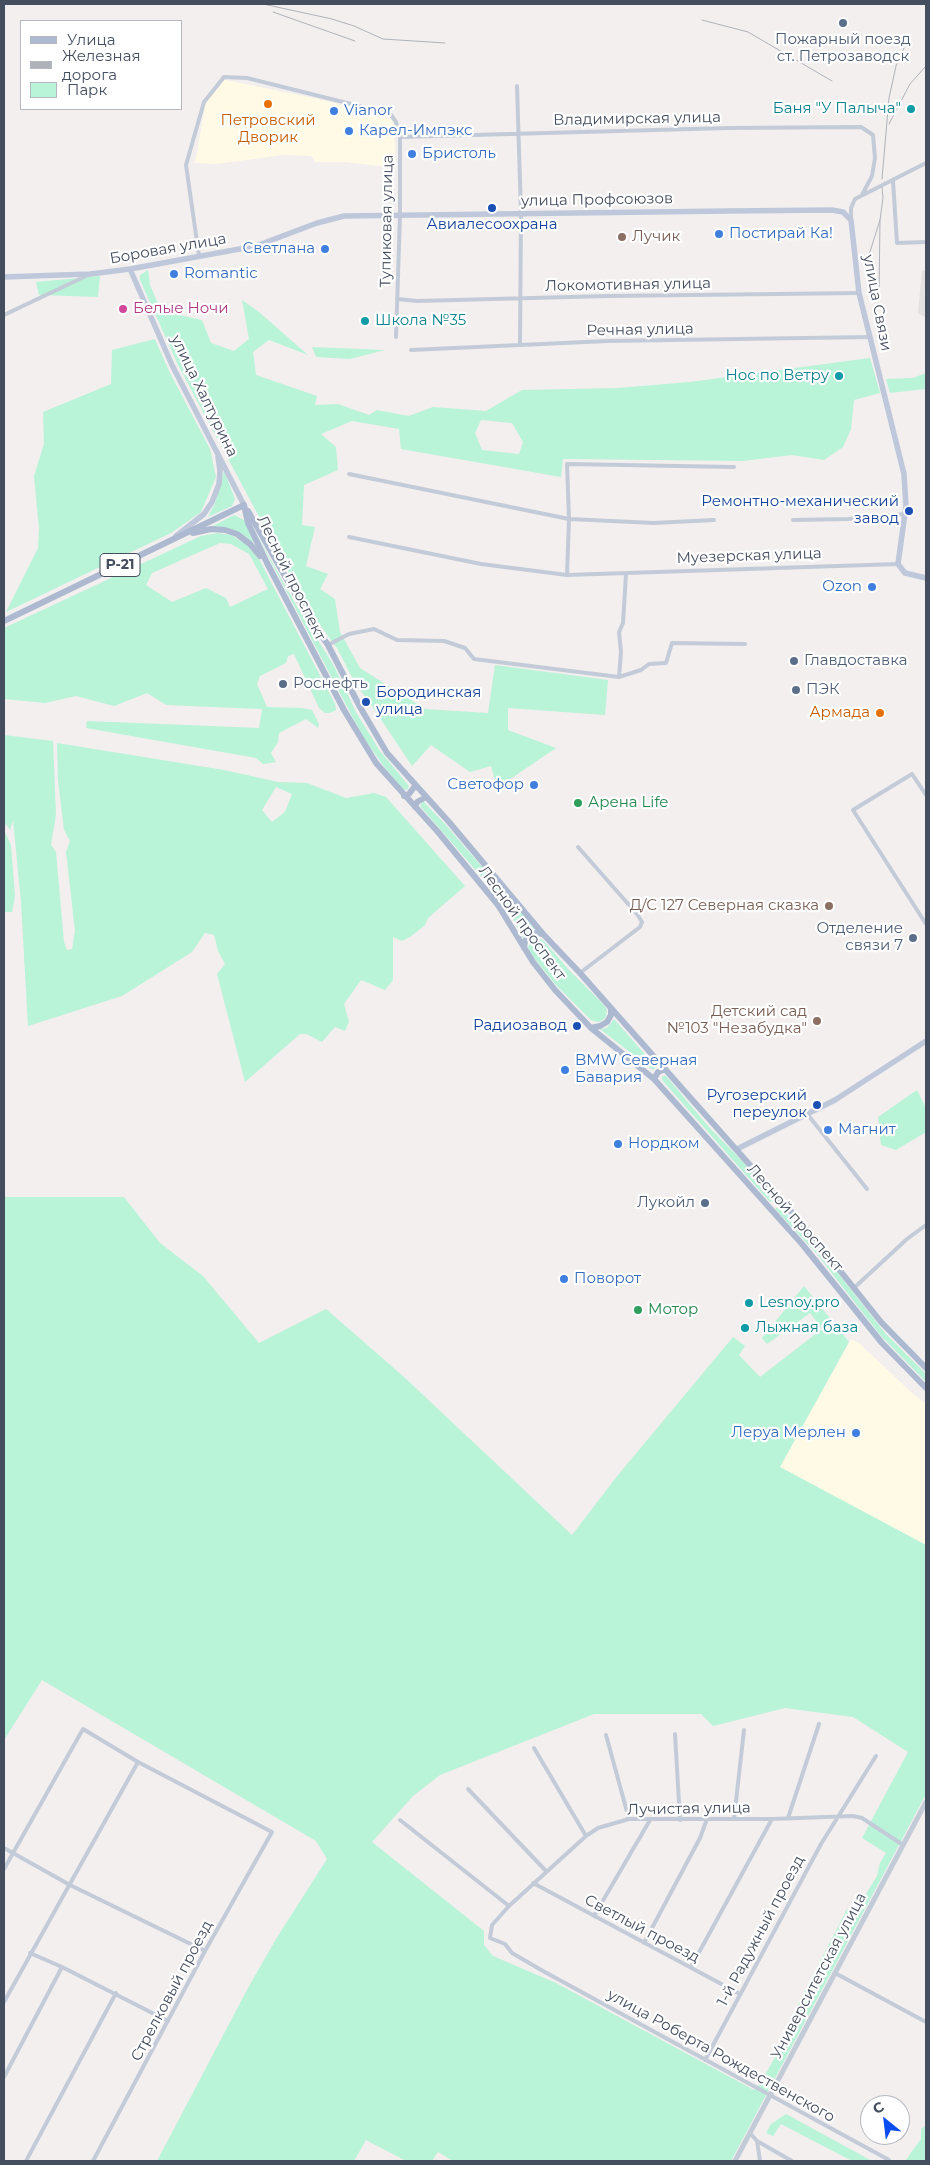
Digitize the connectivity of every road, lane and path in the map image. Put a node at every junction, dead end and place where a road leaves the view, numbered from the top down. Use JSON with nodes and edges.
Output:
{"nodes":[{"id":1,"x":516,"y":86,"type":"dead end"},
{"id":2,"x":519,"y":132,"type":"junction"},
{"id":3,"x":400,"y":137,"type":"junction"},
{"id":4,"x":926,"y":163,"type":"edge"},
{"id":5,"x":893,"y":181,"type":"junction"},
{"id":6,"x":862,"y":195,"type":"junction"},
{"id":7,"x":521,"y":213,"type":"junction"},
{"id":8,"x":400,"y":215,"type":"junction"},
{"id":9,"x":339,"y":217,"type":"joint"},
{"id":10,"x":851,"y":220,"type":"junction"},
{"id":11,"x":926,"y":242,"type":"edge"},
{"id":12,"x":199,"y":256,"type":"junction"},
{"id":13,"x":130,"y":269,"type":"junction"},
{"id":14,"x":90,"y":274,"type":"junction"},
{"id":15,"x":4,"y":277,"type":"edge"},
{"id":16,"x":859,"y":293,"type":"junction"},
{"id":17,"x":520,"y":298,"type":"junction"},
{"id":18,"x":397,"y":299,"type":"junction"},
{"id":19,"x":4,"y":315,"type":"edge"},
{"id":20,"x":396,"y":337,"type":"dead end"},
{"id":21,"x":870,"y":337,"type":"junction"},
{"id":22,"x":520,"y":344,"type":"junction"},
{"id":23,"x":411,"y":350,"type":"dead end"},
{"id":24,"x":217,"y":450,"type":"junction"},
{"id":25,"x":734,"y":467,"type":"dead end"},
{"id":26,"x":349,"y":474,"type":"dead end"},
{"id":27,"x":244,"y":506,"type":"junction"},
{"id":28,"x":905,"y":514,"type":"junction"},
{"id":29,"x":569,"y":519,"type":"junction"},
{"id":30,"x":714,"y":520,"type":"dead end"},
{"id":31,"x":793,"y":520,"type":"dead end"},
{"id":32,"x":349,"y":537,"type":"dead end"},
{"id":33,"x":170,"y":541,"type":"junction"},
{"id":34,"x":267,"y":564,"type":"junction"},
{"id":35,"x":898,"y":564,"type":"junction"},
{"id":36,"x":626,"y":574,"type":"junction"},
{"id":37,"x":567,"y":575,"type":"junction"},
{"id":38,"x":926,"y":578,"type":"edge"},
{"id":39,"x":4,"y":621,"type":"edge"},
{"id":40,"x":745,"y":644,"type":"dead end"},
{"id":41,"x":328,"y":645,"type":"junction"},
{"id":42,"x":618,"y":677,"type":"junction"},
{"id":43,"x":415,"y":786,"type":"junction"},
{"id":44,"x":926,"y":795,"type":"edge"},
{"id":45,"x":404,"y":796,"type":"junction"},
{"id":46,"x":426,"y":797,"type":"junction"},
{"id":47,"x":415,"y":807,"type":"junction"},
{"id":48,"x":578,"y":847,"type":"dead end"},
{"id":49,"x":926,"y":924,"type":"edge"},
{"id":50,"x":543,"y":934,"type":"junction"},
{"id":51,"x":524,"y":948,"type":"junction"},
{"id":52,"x":580,"y":972,"type":"junction"},
{"id":53,"x":611,"y":1008,"type":"junction"},
{"id":54,"x":590,"y":1028,"type":"junction"},
{"id":55,"x":926,"y":1041,"type":"edge"},
{"id":56,"x":665,"y":1069,"type":"junction"},
{"id":57,"x":654,"y":1080,"type":"junction"},
{"id":58,"x":808,"y":1115,"type":"junction"},
{"id":59,"x":737,"y":1149,"type":"junction"},
{"id":60,"x":867,"y":1189,"type":"dead end"},
{"id":61,"x":779,"y":1198,"type":"junction"},
{"id":62,"x":770,"y":1208,"type":"junction"},
{"id":63,"x":926,"y":1226,"type":"edge"},
{"id":64,"x":855,"y":1287,"type":"junction"},
{"id":65,"x":926,"y":1368,"type":"edge"},
{"id":66,"x":926,"y":1388,"type":"edge"},
{"id":67,"x":819,"y":1724,"type":"dead end"},
{"id":68,"x":744,"y":1730,"type":"dead end"},
{"id":69,"x":675,"y":1734,"type":"dead end"},
{"id":70,"x":606,"y":1735,"type":"dead end"},
{"id":71,"x":534,"y":1748,"type":"dead end"},
{"id":72,"x":876,"y":1756,"type":"dead end"},
{"id":73,"x":138,"y":1762,"type":"junction"},
{"id":74,"x":468,"y":1789,"type":"dead end"},
{"id":75,"x":926,"y":1802,"type":"edge"},
{"id":76,"x":841,"y":1816,"type":"junction"},
{"id":77,"x":788,"y":1818,"type":"junction"},
{"id":78,"x":629,"y":1819,"type":"junction"},
{"id":79,"x":734,"y":1819,"type":"junction"},
{"id":80,"x":772,"y":1819,"type":"junction"},
{"id":81,"x":400,"y":1820,"type":"dead end"},
{"id":82,"x":650,"y":1820,"type":"junction"},
{"id":83,"x":680,"y":1820,"type":"junction"},
{"id":84,"x":707,"y":1820,"type":"junction"},
{"id":85,"x":586,"y":1836,"type":"junction"},
{"id":86,"x":903,"y":1846,"type":"junction"},
{"id":87,"x":4,"y":1848,"type":"edge"},
{"id":88,"x":13,"y":1853,"type":"junction"},
{"id":89,"x":4,"y":1869,"type":"edge"},
{"id":90,"x":546,"y":1871,"type":"junction"},
{"id":91,"x":534,"y":1883,"type":"junction"},
{"id":92,"x":70,"y":1885,"type":"junction"},
{"id":93,"x":509,"y":1906,"type":"junction"},
{"id":94,"x":594,"y":1916,"type":"junction"},
{"id":95,"x":644,"y":1943,"type":"junction"},
{"id":96,"x":205,"y":1951,"type":"junction"},
{"id":97,"x":30,"y":1953,"type":"junction"},
{"id":98,"x":62,"y":1967,"type":"junction"},
{"id":99,"x":690,"y":1967,"type":"junction"},
{"id":100,"x":543,"y":1972,"type":"joint"},
{"id":101,"x":835,"y":1973,"type":"junction"},
{"id":102,"x":116,"y":1993,"type":"junction"},
{"id":103,"x":740,"y":1994,"type":"junction"},
{"id":104,"x":4,"y":2002,"type":"edge"},
{"id":105,"x":168,"y":2021,"type":"junction"},
{"id":106,"x":926,"y":2022,"type":"edge"},
{"id":107,"x":706,"y":2060,"type":"junction"},
{"id":108,"x":4,"y":2078,"type":"edge"},
{"id":109,"x":770,"y":2095,"type":"junction"},
{"id":110,"x":750,"y":2134,"type":"junction"},
{"id":111,"x":757,"y":2141,"type":"junction"},
{"id":112,"x":889,"y":2160,"type":"edge"},
{"id":113,"x":26,"y":2161,"type":"edge"},
{"id":114,"x":93,"y":2161,"type":"edge"},
{"id":115,"x":735,"y":2161,"type":"edge"},
{"id":116,"x":760,"y":2161,"type":"edge"},
{"id":117,"x":792,"y":2161,"type":"edge"}],
"edges":[{"from":1,"to":2,"type":"street"},
{"from":2,"to":3,"type":"street","name":"Владимирская улица"},
{"from":2,"to":6,"type":"street","name":"Владимирская улица"},
{"from":2,"to":7,"type":"street"},
{"from":3,"to":8,"type":"street","name":"Тупиковая улица"},
{"from":3,"to":12,"type":"street","name":"Тупиковая улица"},
{"from":4,"to":5,"type":"street"},
{"from":5,"to":6,"type":"street"},
{"from":5,"to":11,"type":"street"},
{"from":6,"to":10,"type":"street"},
{"from":7,"to":8,"type":"main road","name":"улица Профсоюзов"},
{"from":7,"to":10,"type":"main road","name":"улица Профсоюзов"},
{"from":7,"to":17,"type":"street"},
{"from":8,"to":9,"type":"main road","name":"улица Профсоюзов"},
{"from":8,"to":18,"type":"street","name":"Тупиковая улица"},
{"from":9,"to":12,"type":"main road","name":"Боровая улица"},
{"from":10,"to":16,"type":"main road","name":"улица Связи"},
{"from":12,"to":13,"type":"main road","name":"Боровая улица"},
{"from":13,"to":14,"type":"main road","name":"Боровая улица"},
{"from":13,"to":24,"type":"main road","name":"улица Халтурина"},
{"from":14,"to":15,"type":"main road"},
{"from":14,"to":19,"type":"street","name":"Боровая улица"},
{"from":16,"to":17,"type":"street","name":"Локомотивная улица"},
{"from":16,"to":21,"type":"main road","name":"улица Связи"},
{"from":17,"to":18,"type":"street","name":"Локомотивная улица"},
{"from":17,"to":22,"type":"street"},
{"from":18,"to":20,"type":"street","name":"Тупиковая улица"},
{"from":21,"to":22,"type":"street","name":"Речная улица"},
{"from":21,"to":28,"type":"main road","name":"улица Связи"},
{"from":22,"to":23,"type":"street","name":"Речная улица"},
{"from":24,"to":27,"type":"main road","name":"улица Халтурина"},
{"from":24,"to":33,"type":"main road"},
{"from":25,"to":29,"type":"street"},
{"from":26,"to":29,"type":"street"},
{"from":27,"to":33,"type":"main road"},
{"from":27,"to":34,"type":"main road","name":"Лесной проспект"},
{"from":27,"to":41,"type":"main road","name":"Лесной проспект"},
{"from":28,"to":31,"type":"street"},
{"from":28,"to":35,"type":"main road","name":"улица Связи"},
{"from":29,"to":30,"type":"street"},
{"from":29,"to":37,"type":"street"},
{"from":32,"to":37,"type":"street","name":"Муезерская улица"},
{"from":33,"to":34,"type":"main road"},
{"from":33,"to":39,"type":"main road","number":"Р-21"},
{"from":34,"to":45,"type":"main road","name":"Лесной проспект"},
{"from":35,"to":36,"type":"street","name":"Муезерская улица"},
{"from":35,"to":38,"type":"main road"},
{"from":36,"to":37,"type":"street","name":"Муезерская улица"},
{"from":36,"to":42,"type":"street"},
{"from":40,"to":42,"type":"street"},
{"from":41,"to":42,"type":"street"},
{"from":41,"to":43,"type":"main road","name":"Лесной проспект"},
{"from":43,"to":45,"type":"main road"},
{"from":43,"to":46,"type":"main road","name":"Лесной проспект"},
{"from":44,"to":49,"type":"street"},
{"from":45,"to":47,"type":"main road","name":"Лесной проспект"},
{"from":46,"to":47,"type":"main road"},
{"from":46,"to":50,"type":"main road","name":"Лесной проспект"},
{"from":47,"to":51,"type":"main road","name":"Лесной проспект"},
{"from":48,"to":52,"type":"street"},
{"from":50,"to":51,"type":"main road"},
{"from":50,"to":52,"type":"main road","name":"Лесной проспект"},
{"from":51,"to":54,"type":"main road","name":"Лесной проспект"},
{"from":52,"to":53,"type":"main road","name":"Лесной проспект"},
{"from":53,"to":54,"type":"main road"},
{"from":53,"to":56,"type":"main road","name":"Лесной проспект"},
{"from":54,"to":57,"type":"main road","name":"Лесной проспект"},
{"from":55,"to":58,"type":"main road"},
{"from":56,"to":57,"type":"main road"},
{"from":56,"to":59,"type":"main road","name":"Лесной проспект"},
{"from":57,"to":62,"type":"main road","name":"Лесной проспект"},
{"from":58,"to":59,"type":"main road"},
{"from":58,"to":60,"type":"street"},
{"from":59,"to":61,"type":"main road","name":"Лесной проспект"},
{"from":61,"to":62,"type":"main road"},
{"from":61,"to":64,"type":"main road","name":"Лесной проспект"},
{"from":62,"to":66,"type":"main road","name":"Лесной проспект"},
{"from":63,"to":64,"type":"street"},
{"from":64,"to":65,"type":"main road","name":"Лесной проспект"},
{"from":67,"to":77,"type":"street"},
{"from":68,"to":79,"type":"street"},
{"from":69,"to":83,"type":"street"},
{"from":70,"to":78,"type":"street"},
{"from":71,"to":85,"type":"street"},
{"from":72,"to":76,"type":"street","name":"1-й Радужный проезд"},
{"from":73,"to":88,"type":"street"},
{"from":73,"to":92,"type":"street"},
{"from":73,"to":96,"type":"street","name":"Стрелковый проезд"},
{"from":74,"to":90,"type":"street"},
{"from":75,"to":86,"type":"street","name":"Университетская улица"},
{"from":76,"to":77,"type":"street","name":"Лучистая улица"},
{"from":76,"to":86,"type":"street","name":"Лучистая улица"},
{"from":76,"to":103,"type":"street","name":"1-й Радужный проезд"},
{"from":77,"to":80,"type":"street","name":"Лучистая улица"},
{"from":78,"to":82,"type":"street","name":"Лучистая улица"},
{"from":78,"to":85,"type":"street","name":"Лучистая улица"},
{"from":79,"to":80,"type":"street","name":"Лучистая улица"},
{"from":79,"to":84,"type":"street","name":"Лучистая улица"},
{"from":80,"to":99,"type":"street"},
{"from":81,"to":93,"type":"street"},
{"from":82,"to":83,"type":"street","name":"Лучистая улица"},
{"from":82,"to":94,"type":"street"},
{"from":83,"to":84,"type":"street","name":"Лучистая улица"},
{"from":84,"to":95,"type":"street"},
{"from":85,"to":90,"type":"street","name":"Лучистая улица"},
{"from":86,"to":101,"type":"street","name":"Университетская улица"},
{"from":87,"to":88,"type":"street"},
{"from":88,"to":89,"type":"street"},
{"from":88,"to":92,"type":"street"},
{"from":90,"to":91,"type":"street","name":"Лучистая улица"},
{"from":91,"to":93,"type":"street","name":"Лучистая улица"},
{"from":91,"to":94,"type":"street","name":"Светлый проезд"},
{"from":92,"to":96,"type":"street"},
{"from":92,"to":97,"type":"street"},
{"from":93,"to":100,"type":"street","name":"Лучистая улица"},
{"from":94,"to":95,"type":"street","name":"Светлый проезд"},
{"from":95,"to":99,"type":"street","name":"Светлый проезд"},
{"from":96,"to":105,"type":"street","name":"Стрелковый проезд"},
{"from":97,"to":98,"type":"street"},
{"from":97,"to":104,"type":"street"},
{"from":98,"to":102,"type":"street"},
{"from":98,"to":108,"type":"street"},
{"from":99,"to":103,"type":"street","name":"Светлый проезд"},
{"from":100,"to":107,"type":"street","name":"улица Роберта Рождественского"},
{"from":101,"to":106,"type":"street"},
{"from":101,"to":109,"type":"street","name":"Университетская улица"},
{"from":102,"to":105,"type":"street"},
{"from":102,"to":113,"type":"street"},
{"from":103,"to":107,"type":"street","name":"1-й Радужный проезд"},
{"from":105,"to":114,"type":"street","name":"Стрелковый проезд"},
{"from":107,"to":109,"type":"street","name":"улица Роберта Рождественского"},
{"from":109,"to":110,"type":"street","name":"Университетская улица"},
{"from":109,"to":112,"type":"street","name":"улица Роберта Рождественского"},
{"from":110,"to":111,"type":"street"},
{"from":110,"to":115,"type":"street","name":"Университетская улица"},
{"from":111,"to":116,"type":"street"},
{"from":111,"to":117,"type":"street"}]}
